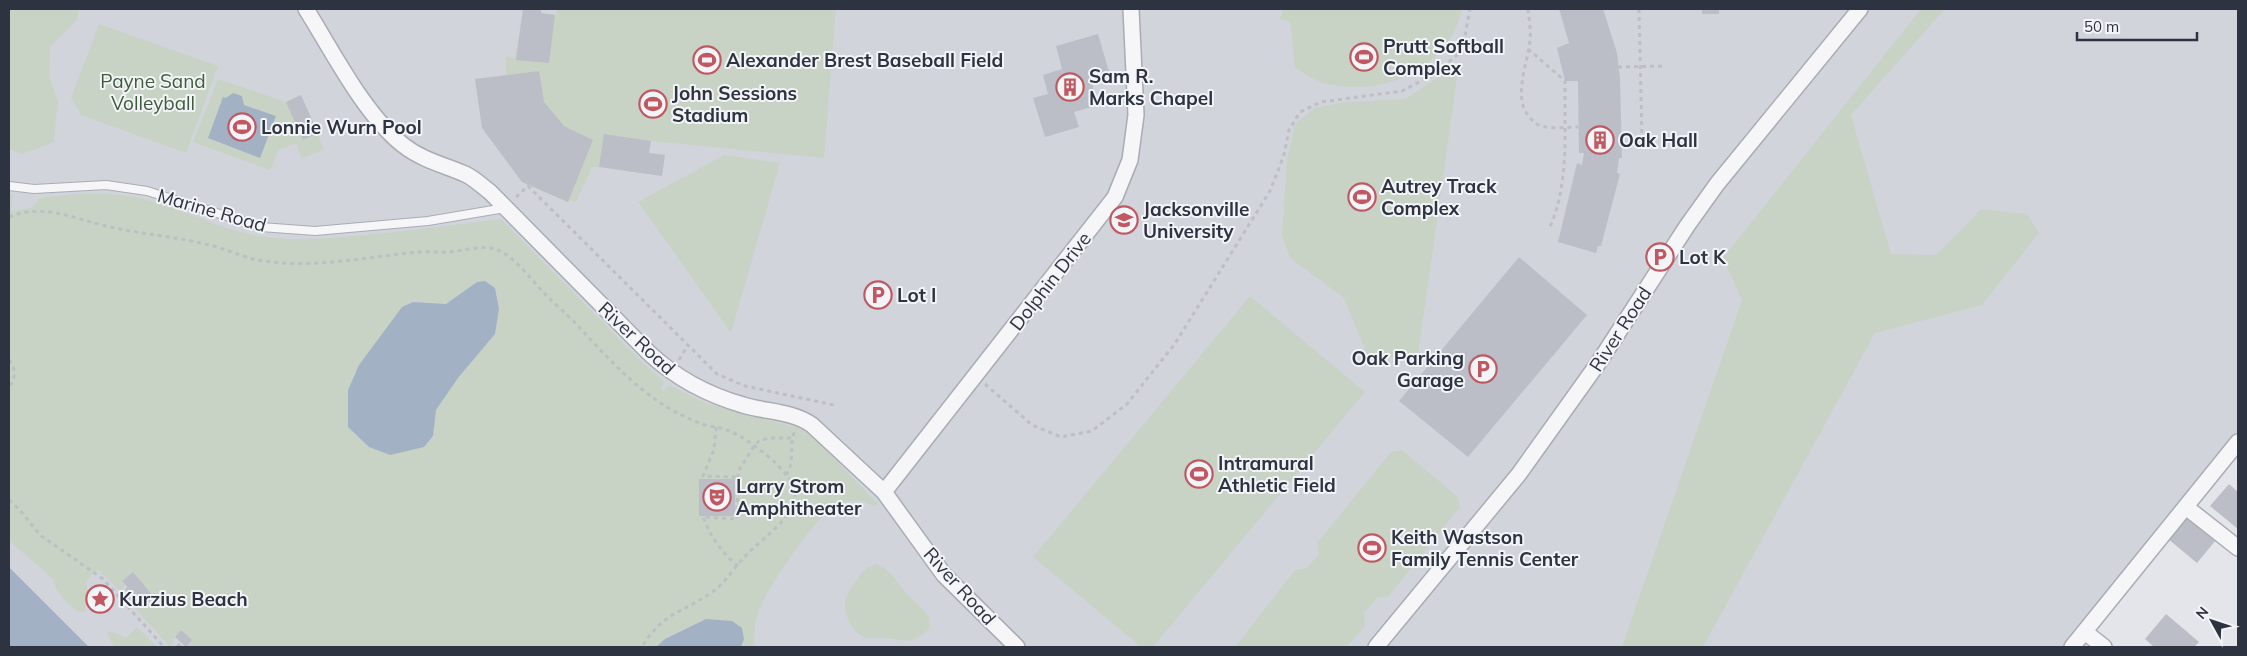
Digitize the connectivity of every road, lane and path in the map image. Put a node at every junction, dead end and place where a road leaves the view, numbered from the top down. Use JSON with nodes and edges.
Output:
{"nodes":[{"id":1,"x":306,"y":9,"type":"edge"},
{"id":2,"x":1131,"y":9,"type":"edge"},
{"id":3,"x":1470,"y":9,"type":"edge"},
{"id":4,"x":1528,"y":9,"type":"edge"},
{"id":5,"x":1639,"y":9,"type":"edge"},
{"id":6,"x":1860,"y":9,"type":"edge"},
{"id":7,"x":1528,"y":49,"type":"junction"},
{"id":8,"x":1640,"y":66,"type":"junction"},
{"id":9,"x":1665,"y":66,"type":"dead end"},
{"id":10,"x":1618,"y":67,"type":"dead end"},
{"id":11,"x":1564,"y":127,"type":"junction"},
{"id":12,"x":1578,"y":127,"type":"dead end"},
{"id":13,"x":1642,"y":140,"type":"dead end"},
{"id":14,"x":9,"y":186,"type":"edge"},
{"id":15,"x":528,"y":186,"type":"dead end"},
{"id":16,"x":505,"y":208,"type":"junction"},
{"id":17,"x":9,"y":217,"type":"edge"},
{"id":18,"x":1549,"y":230,"type":"dead end"},
{"id":19,"x":688,"y":344,"type":"junction"},
{"id":20,"x":9,"y":360,"type":"edge"},
{"id":21,"x":677,"y":365,"type":"dead end"},
{"id":22,"x":975,"y":375,"type":"junction"},
{"id":23,"x":9,"y":388,"type":"edge"},
{"id":24,"x":834,"y":405,"type":"dead end"},
{"id":25,"x":716,"y":427,"type":"junction"},
{"id":26,"x":796,"y":428,"type":"dead end"},
{"id":27,"x":791,"y":438,"type":"junction"},
{"id":28,"x":2238,"y":442,"type":"edge"},
{"id":29,"x":754,"y":446,"type":"junction"},
{"id":30,"x":786,"y":475,"type":"junction"},
{"id":31,"x":738,"y":478,"type":"junction"},
{"id":32,"x":884,"y":492,"type":"junction"},
{"id":33,"x":9,"y":500,"type":"edge"},
{"id":34,"x":2186,"y":507,"type":"junction"},
{"id":35,"x":2238,"y":548,"type":"edge"},
{"id":36,"x":738,"y":566,"type":"junction"},
{"id":37,"x":127,"y":588,"type":"dead end"},
{"id":38,"x":128,"y":598,"type":"junction"},
{"id":39,"x":138,"y":600,"type":"dead end"},
{"id":40,"x":123,"y":602,"type":"junction"},
{"id":41,"x":2085,"y":632,"type":"junction"},
{"id":42,"x":181,"y":643,"type":"dead end"},
{"id":43,"x":164,"y":647,"type":"edge"},
{"id":44,"x":177,"y":647,"type":"edge"},
{"id":45,"x":642,"y":647,"type":"edge"},
{"id":46,"x":1017,"y":647,"type":"edge"},
{"id":47,"x":1376,"y":647,"type":"edge"},
{"id":48,"x":2072,"y":647,"type":"edge"},
{"id":49,"x":2104,"y":647,"type":"edge"}],
"edges":[{"from":1,"to":16,"type":"street","name":"River Road"},
{"from":2,"to":22,"type":"street","name":"Dolphin Drive"},
{"from":3,"to":22,"type":"path"},
{"from":4,"to":7,"type":"path"},
{"from":5,"to":8,"type":"path"},
{"from":6,"to":47,"type":"street","name":"River Road"},
{"from":7,"to":11,"type":"path"},
{"from":7,"to":11,"type":"path"},
{"from":8,"to":9,"type":"path"},
{"from":8,"to":10,"type":"path"},
{"from":8,"to":13,"type":"path"},
{"from":11,"to":12,"type":"path"},
{"from":11,"to":18,"type":"path"},
{"from":14,"to":16,"type":"lane","name":"Marine Road"},
{"from":15,"to":19,"type":"path"},
{"from":16,"to":32,"type":"street","name":"River Road"},
{"from":17,"to":25,"type":"path"},
{"from":19,"to":21,"type":"path"},
{"from":19,"to":24,"type":"path"},
{"from":20,"to":23,"type":"path"},
{"from":22,"to":32,"type":"street","name":"Dolphin Drive"},
{"from":25,"to":29,"type":"path"},
{"from":25,"to":31,"type":"path"},
{"from":26,"to":27,"type":"path"},
{"from":27,"to":29,"type":"path"},
{"from":27,"to":30,"type":"path"},
{"from":28,"to":34,"type":"street"},
{"from":29,"to":30,"type":"path"},
{"from":29,"to":31,"type":"path"},
{"from":30,"to":36,"type":"path"},
{"from":31,"to":36,"type":"path"},
{"from":32,"to":46,"type":"street","name":"River Road"},
{"from":33,"to":40,"type":"path"},
{"from":34,"to":35,"type":"street"},
{"from":34,"to":41,"type":"street"},
{"from":36,"to":45,"type":"path"},
{"from":37,"to":38,"type":"path"},
{"from":38,"to":39,"type":"path"},
{"from":38,"to":40,"type":"path"},
{"from":40,"to":43,"type":"path"},
{"from":41,"to":48,"type":"street"},
{"from":41,"to":49,"type":"street"},
{"from":42,"to":44,"type":"path"}]}
